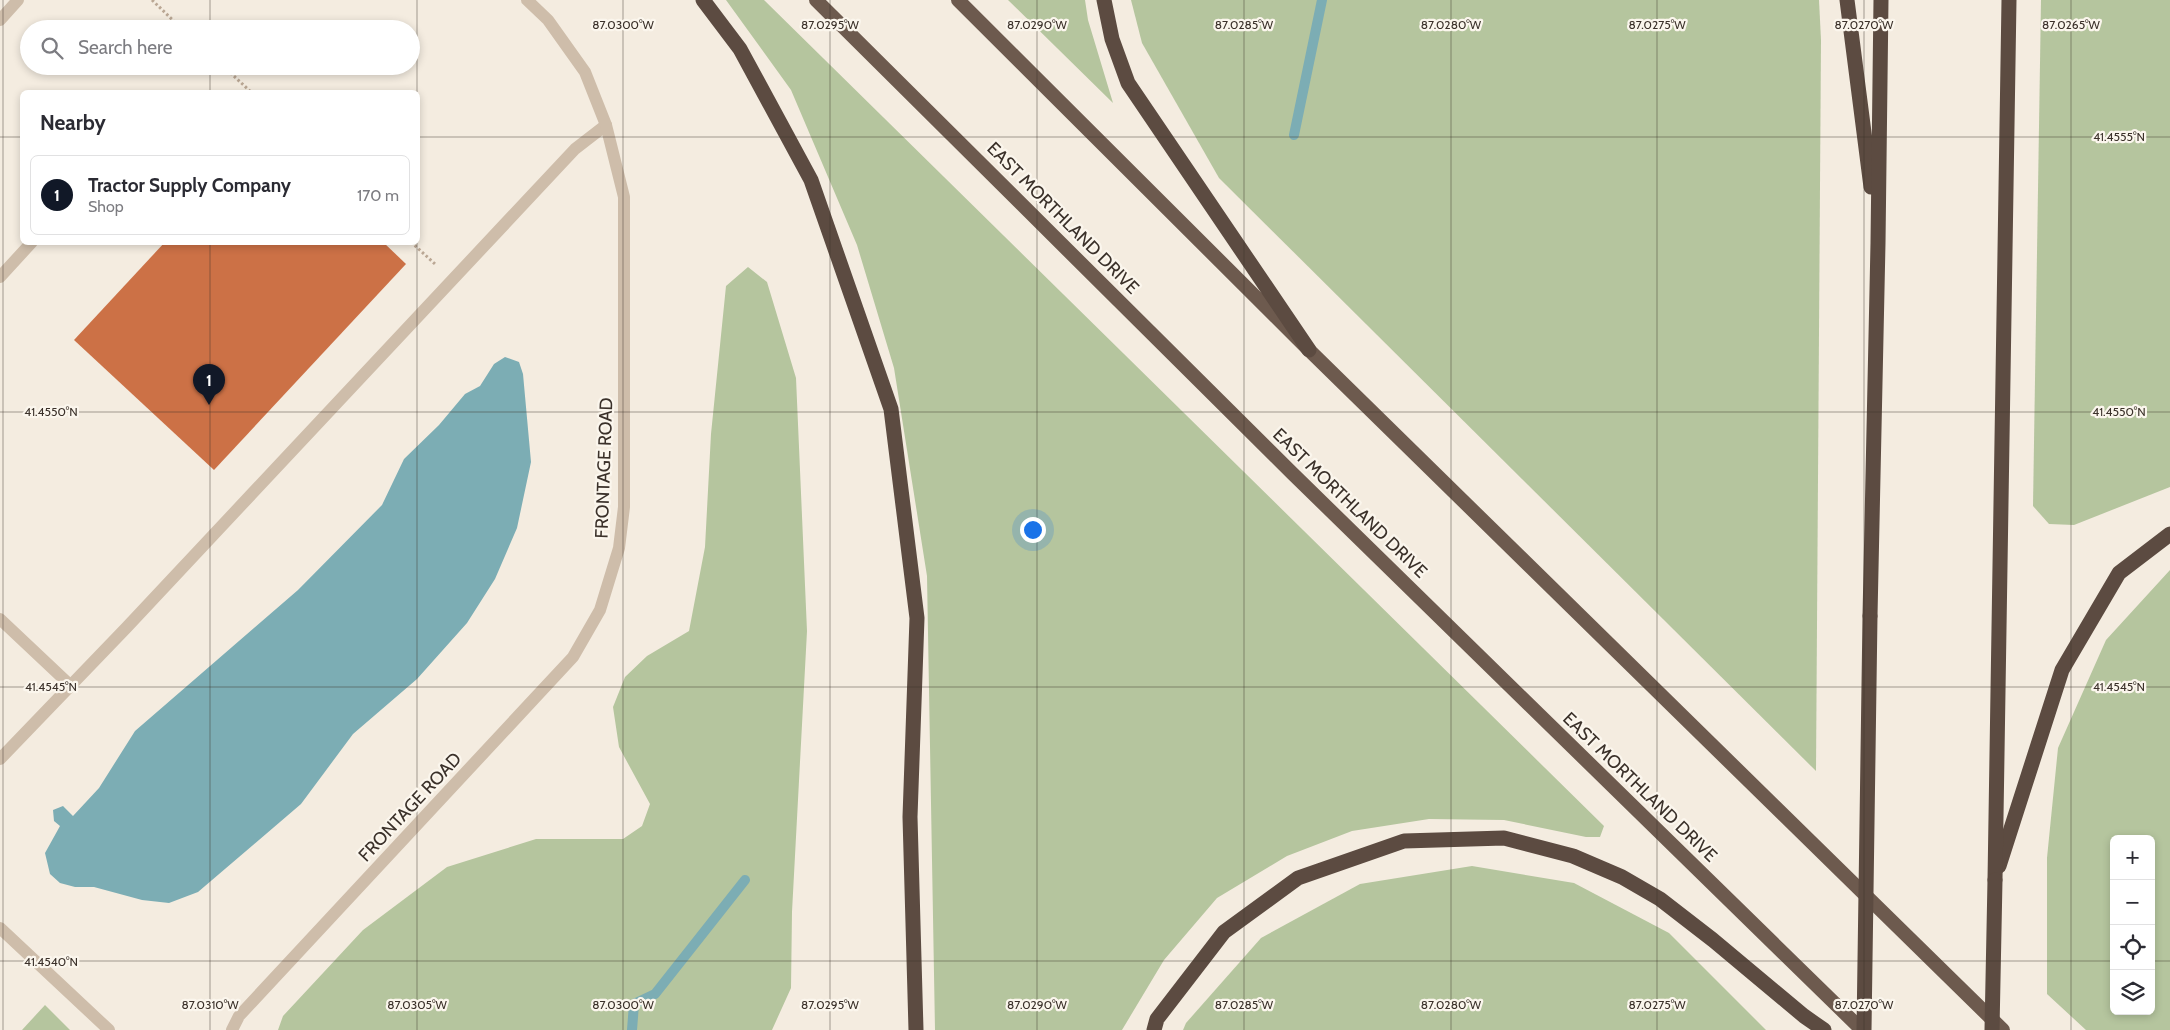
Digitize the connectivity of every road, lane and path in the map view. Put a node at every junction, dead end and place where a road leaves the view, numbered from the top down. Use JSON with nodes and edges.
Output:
{"nodes":[{"id":1,"x":18,"y":0,"type":"edge"},
{"id":2,"x":152,"y":0,"type":"edge"},
{"id":3,"x":527,"y":0,"type":"edge"},
{"id":4,"x":703,"y":0,"type":"edge"},
{"id":5,"x":816,"y":0,"type":"edge"},
{"id":6,"x":958,"y":0,"type":"edge"},
{"id":7,"x":1104,"y":0,"type":"edge"},
{"id":8,"x":1847,"y":0,"type":"edge"},
{"id":9,"x":1881,"y":0,"type":"edge"},
{"id":10,"x":2009,"y":0,"type":"edge"},
{"id":11,"x":0,"y":20,"type":"edge"},
{"id":12,"x":173,"y":20,"type":"edge"},
{"id":13,"x":232,"y":75,"type":"edge"},
{"id":14,"x":249,"y":90,"type":"edge"},
{"id":15,"x":606,"y":125,"type":"junction"},
{"id":16,"x":1878,"y":243,"type":"junction"},
{"id":17,"x":29,"y":245,"type":"edge"},
{"id":18,"x":414,"y":245,"type":"edge"},
{"id":19,"x":436,"y":266,"type":"dead end"},
{"id":20,"x":0,"y":277,"type":"edge"},
{"id":21,"x":1309,"y":350,"type":"junction"},
{"id":22,"x":2170,"y":534,"type":"edge"},
{"id":23,"x":0,"y":619,"type":"edge"},
{"id":24,"x":70,"y":686,"type":"junction"},
{"id":25,"x":0,"y":759,"type":"edge"},
{"id":26,"x":1995,"y":880,"type":"junction"},
{"id":27,"x":0,"y":928,"type":"edge"},
{"id":28,"x":109,"y":1030,"type":"edge"},
{"id":29,"x":232,"y":1030,"type":"edge"},
{"id":30,"x":916,"y":1030,"type":"edge"},
{"id":31,"x":1154,"y":1030,"type":"edge"},
{"id":32,"x":1824,"y":1030,"type":"edge"},
{"id":33,"x":1863,"y":1030,"type":"edge"},
{"id":34,"x":1992,"y":1030,"type":"edge"},
{"id":35,"x":2003,"y":1030,"type":"edge"}],
"edges":[{"from":1,"to":11,"type":"street"},
{"from":2,"to":12,"type":"path"},
{"from":3,"to":15,"type":"street","name":"FRONTAGE ROAD"},
{"from":4,"to":30,"type":"highway"},
{"from":5,"to":33,"type":"highway","name":"EAST MORTHLAND DRIVE"},
{"from":6,"to":21,"type":"highway"},
{"from":7,"to":21,"type":"highway"},
{"from":8,"to":16,"type":"highway"},
{"from":9,"to":16,"type":"highway"},
{"from":10,"to":26,"type":"highway"},
{"from":13,"to":14,"type":"path"},
{"from":15,"to":24,"type":"street"},
{"from":15,"to":29,"type":"street","name":"FRONTAGE ROAD"},
{"from":16,"to":33,"type":"highway","bridge":true},
{"from":17,"to":20,"type":"street"},
{"from":18,"to":19,"type":"path"},
{"from":21,"to":35,"type":"highway"},
{"from":22,"to":26,"type":"highway"},
{"from":23,"to":24,"type":"street"},
{"from":24,"to":25,"type":"street"},
{"from":26,"to":34,"type":"highway","bridge":true},
{"from":27,"to":28,"type":"street"},
{"from":31,"to":32,"type":"highway"}]}
